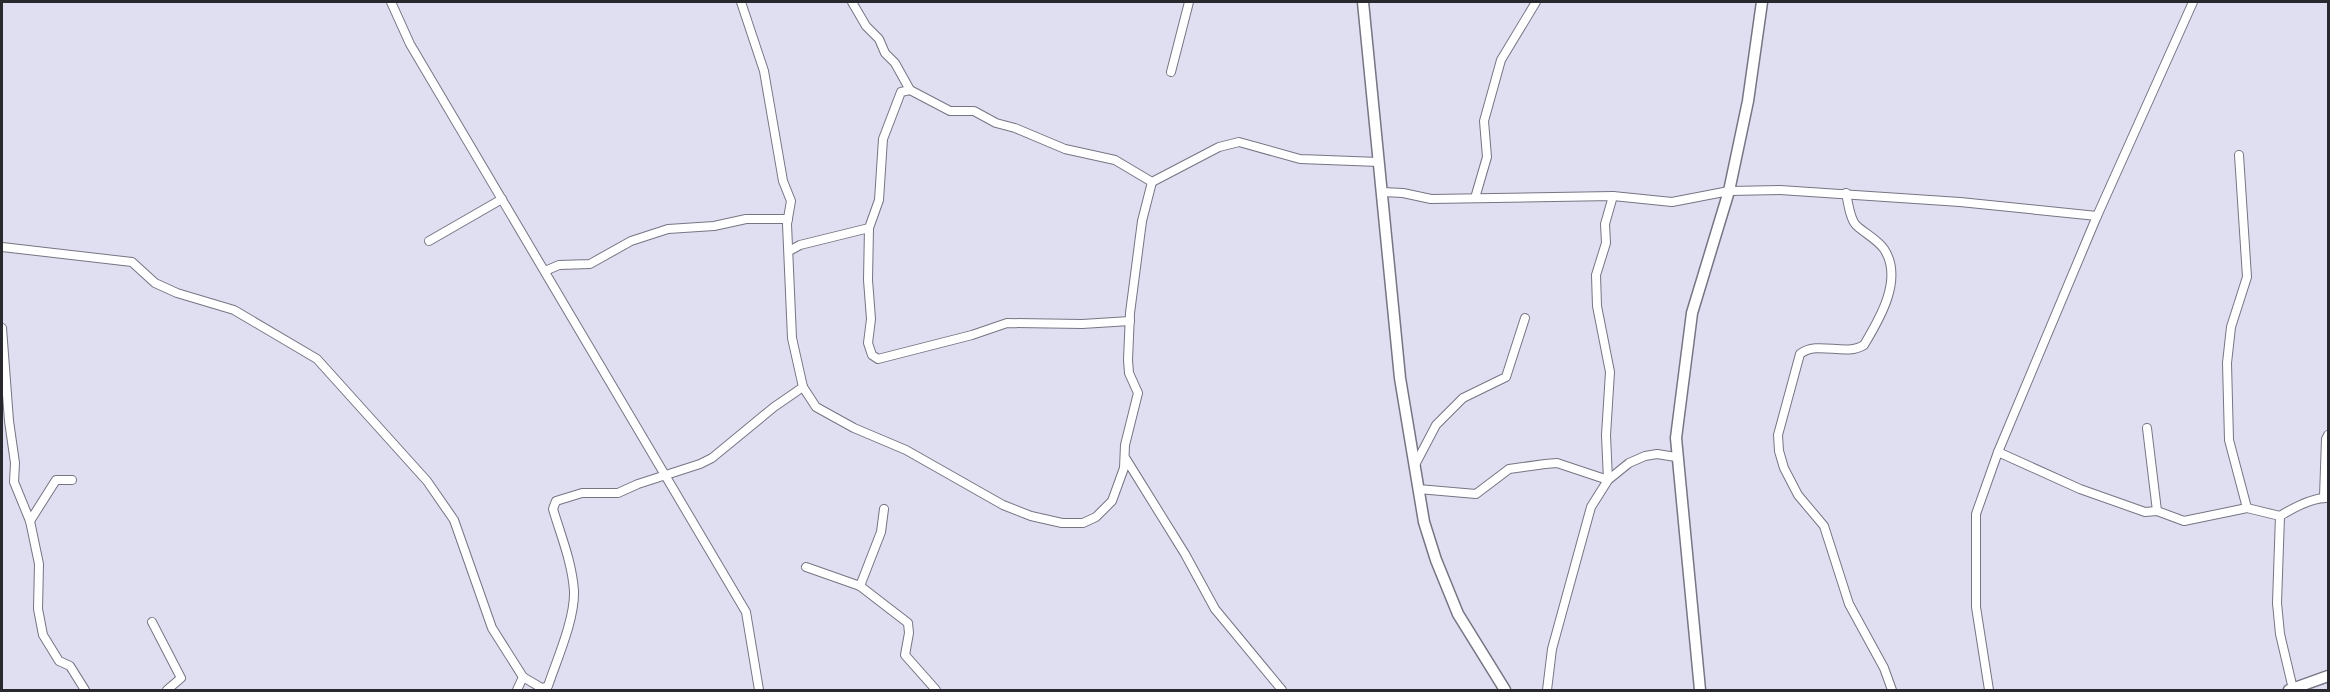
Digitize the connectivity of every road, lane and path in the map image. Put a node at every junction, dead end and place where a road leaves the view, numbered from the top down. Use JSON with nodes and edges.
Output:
{"nodes":[{"id":1,"x":391,"y":2,"type":"edge"},
{"id":2,"x":741,"y":2,"type":"edge"},
{"id":3,"x":852,"y":2,"type":"edge"},
{"id":4,"x":1189,"y":2,"type":"edge"},
{"id":5,"x":1363,"y":2,"type":"edge"},
{"id":6,"x":1536,"y":2,"type":"edge"},
{"id":7,"x":1762,"y":2,"type":"edge"},
{"id":8,"x":2193,"y":2,"type":"edge"},
{"id":9,"x":1171,"y":72,"type":"dead end"},
{"id":10,"x":910,"y":90,"type":"junction"},
{"id":11,"x":2239,"y":155,"type":"dead end"},
{"id":12,"x":1379,"y":162,"type":"junction"},
{"id":13,"x":1152,"y":182,"type":"junction"},
{"id":14,"x":1729,"y":191,"type":"junction"},
{"id":15,"x":1382,"y":192,"type":"junction"},
{"id":16,"x":1846,"y":194,"type":"junction"},
{"id":17,"x":1613,"y":196,"type":"junction"},
{"id":18,"x":1474,"y":198,"type":"junction"},
{"id":19,"x":502,"y":200,"type":"junction"},
{"id":20,"x":2097,"y":216,"type":"junction"},
{"id":21,"x":788,"y":219,"type":"junction"},
{"id":22,"x":869,"y":228,"type":"junction"},
{"id":23,"x":429,"y":242,"type":"dead end"},
{"id":24,"x":2,"y":247,"type":"edge"},
{"id":25,"x":789,"y":251,"type":"junction"},
{"id":26,"x":545,"y":271,"type":"junction"},
{"id":27,"x":1525,"y":318,"type":"dead end"},
{"id":28,"x":1130,"y":321,"type":"junction"},
{"id":29,"x":2,"y":328,"type":"edge"},
{"id":30,"x":803,"y":387,"type":"junction"},
{"id":31,"x":2146,"y":428,"type":"dead end"},
{"id":32,"x":2328,"y":435,"type":"edge"},
{"id":33,"x":1998,"y":452,"type":"junction"},
{"id":34,"x":1676,"y":457,"type":"junction"},
{"id":35,"x":1126,"y":459,"type":"junction"},
{"id":36,"x":1414,"y":466,"type":"junction"},
{"id":37,"x":665,"y":475,"type":"junction"},
{"id":38,"x":72,"y":480,"type":"dead end"},
{"id":39,"x":1608,"y":480,"type":"junction"},
{"id":40,"x":1418,"y":489,"type":"junction"},
{"id":41,"x":2326,"y":498,"type":"edge"},
{"id":42,"x":2247,"y":508,"type":"junction"},
{"id":43,"x":884,"y":509,"type":"dead end"},
{"id":44,"x":2157,"y":511,"type":"junction"},
{"id":45,"x":2280,"y":516,"type":"junction"},
{"id":46,"x":30,"y":521,"type":"junction"},
{"id":47,"x":806,"y":567,"type":"dead end"},
{"id":48,"x":860,"y":586,"type":"junction"},
{"id":49,"x":152,"y":622,"type":"dead end"},
{"id":50,"x":2328,"y":676,"type":"edge"},
{"id":51,"x":523,"y":677,"type":"junction"},
{"id":52,"x":2308,"y":687,"type":"edge"},
{"id":53,"x":544,"y":689,"type":"edge"},
{"id":54,"x":85,"y":690,"type":"edge"},
{"id":55,"x":167,"y":690,"type":"edge"},
{"id":56,"x":517,"y":690,"type":"edge"},
{"id":57,"x":759,"y":690,"type":"edge"},
{"id":58,"x":936,"y":690,"type":"edge"},
{"id":59,"x":1282,"y":690,"type":"edge"},
{"id":60,"x":1505,"y":690,"type":"edge"},
{"id":61,"x":1547,"y":690,"type":"edge"},
{"id":62,"x":1700,"y":690,"type":"edge"},
{"id":63,"x":1892,"y":690,"type":"edge"},
{"id":64,"x":1989,"y":690,"type":"edge"},
{"id":65,"x":2291,"y":690,"type":"edge"}],
"edges":[{"from":1,"to":19,"type":"street"},
{"from":2,"to":21,"type":"street"},
{"from":3,"to":10,"type":"street"},
{"from":4,"to":9,"type":"street"},
{"from":5,"to":12,"type":"street"},
{"from":6,"to":18,"type":"street"},
{"from":7,"to":14,"type":"street"},
{"from":8,"to":20,"type":"street"},
{"from":10,"to":13,"type":"street"},
{"from":10,"to":22,"type":"street"},
{"from":11,"to":42,"type":"street"},
{"from":12,"to":13,"type":"street"},
{"from":12,"to":15,"type":"street"},
{"from":13,"to":28,"type":"street"},
{"from":14,"to":16,"type":"street"},
{"from":14,"to":17,"type":"street"},
{"from":14,"to":34,"type":"street"},
{"from":15,"to":18,"type":"street"},
{"from":15,"to":36,"type":"street"},
{"from":16,"to":20,"type":"street"},
{"from":16,"to":63,"type":"street"},
{"from":17,"to":18,"type":"street"},
{"from":17,"to":39,"type":"street"},
{"from":19,"to":23,"type":"street"},
{"from":19,"to":26,"type":"street"},
{"from":20,"to":33,"type":"street"},
{"from":21,"to":25,"type":"street"},
{"from":21,"to":26,"type":"street"},
{"from":22,"to":25,"type":"street"},
{"from":22,"to":28,"type":"street"},
{"from":24,"to":51,"type":"street"},
{"from":25,"to":30,"type":"street"},
{"from":26,"to":37,"type":"street"},
{"from":27,"to":36,"type":"street"},
{"from":28,"to":35,"type":"street"},
{"from":29,"to":46,"type":"street"},
{"from":30,"to":35,"type":"street"},
{"from":30,"to":37,"type":"street"},
{"from":31,"to":44,"type":"street"},
{"from":32,"to":41,"type":"street"},
{"from":33,"to":44,"type":"street"},
{"from":33,"to":64,"type":"street"},
{"from":34,"to":39,"type":"street"},
{"from":34,"to":62,"type":"street"},
{"from":35,"to":59,"type":"street"},
{"from":36,"to":40,"type":"street"},
{"from":37,"to":53,"type":"street"},
{"from":37,"to":57,"type":"street"},
{"from":38,"to":46,"type":"street"},
{"from":39,"to":40,"type":"street"},
{"from":39,"to":61,"type":"street"},
{"from":40,"to":60,"type":"street"},
{"from":41,"to":45,"type":"street"},
{"from":42,"to":44,"type":"street"},
{"from":42,"to":45,"type":"street"},
{"from":43,"to":48,"type":"street"},
{"from":45,"to":65,"type":"street"},
{"from":46,"to":54,"type":"street"},
{"from":47,"to":48,"type":"street"},
{"from":48,"to":58,"type":"street"},
{"from":49,"to":55,"type":"street"},
{"from":50,"to":52,"type":"street"},
{"from":51,"to":53,"type":"street"},
{"from":51,"to":56,"type":"street"},
{"from":52,"to":65,"type":"street"}]}
